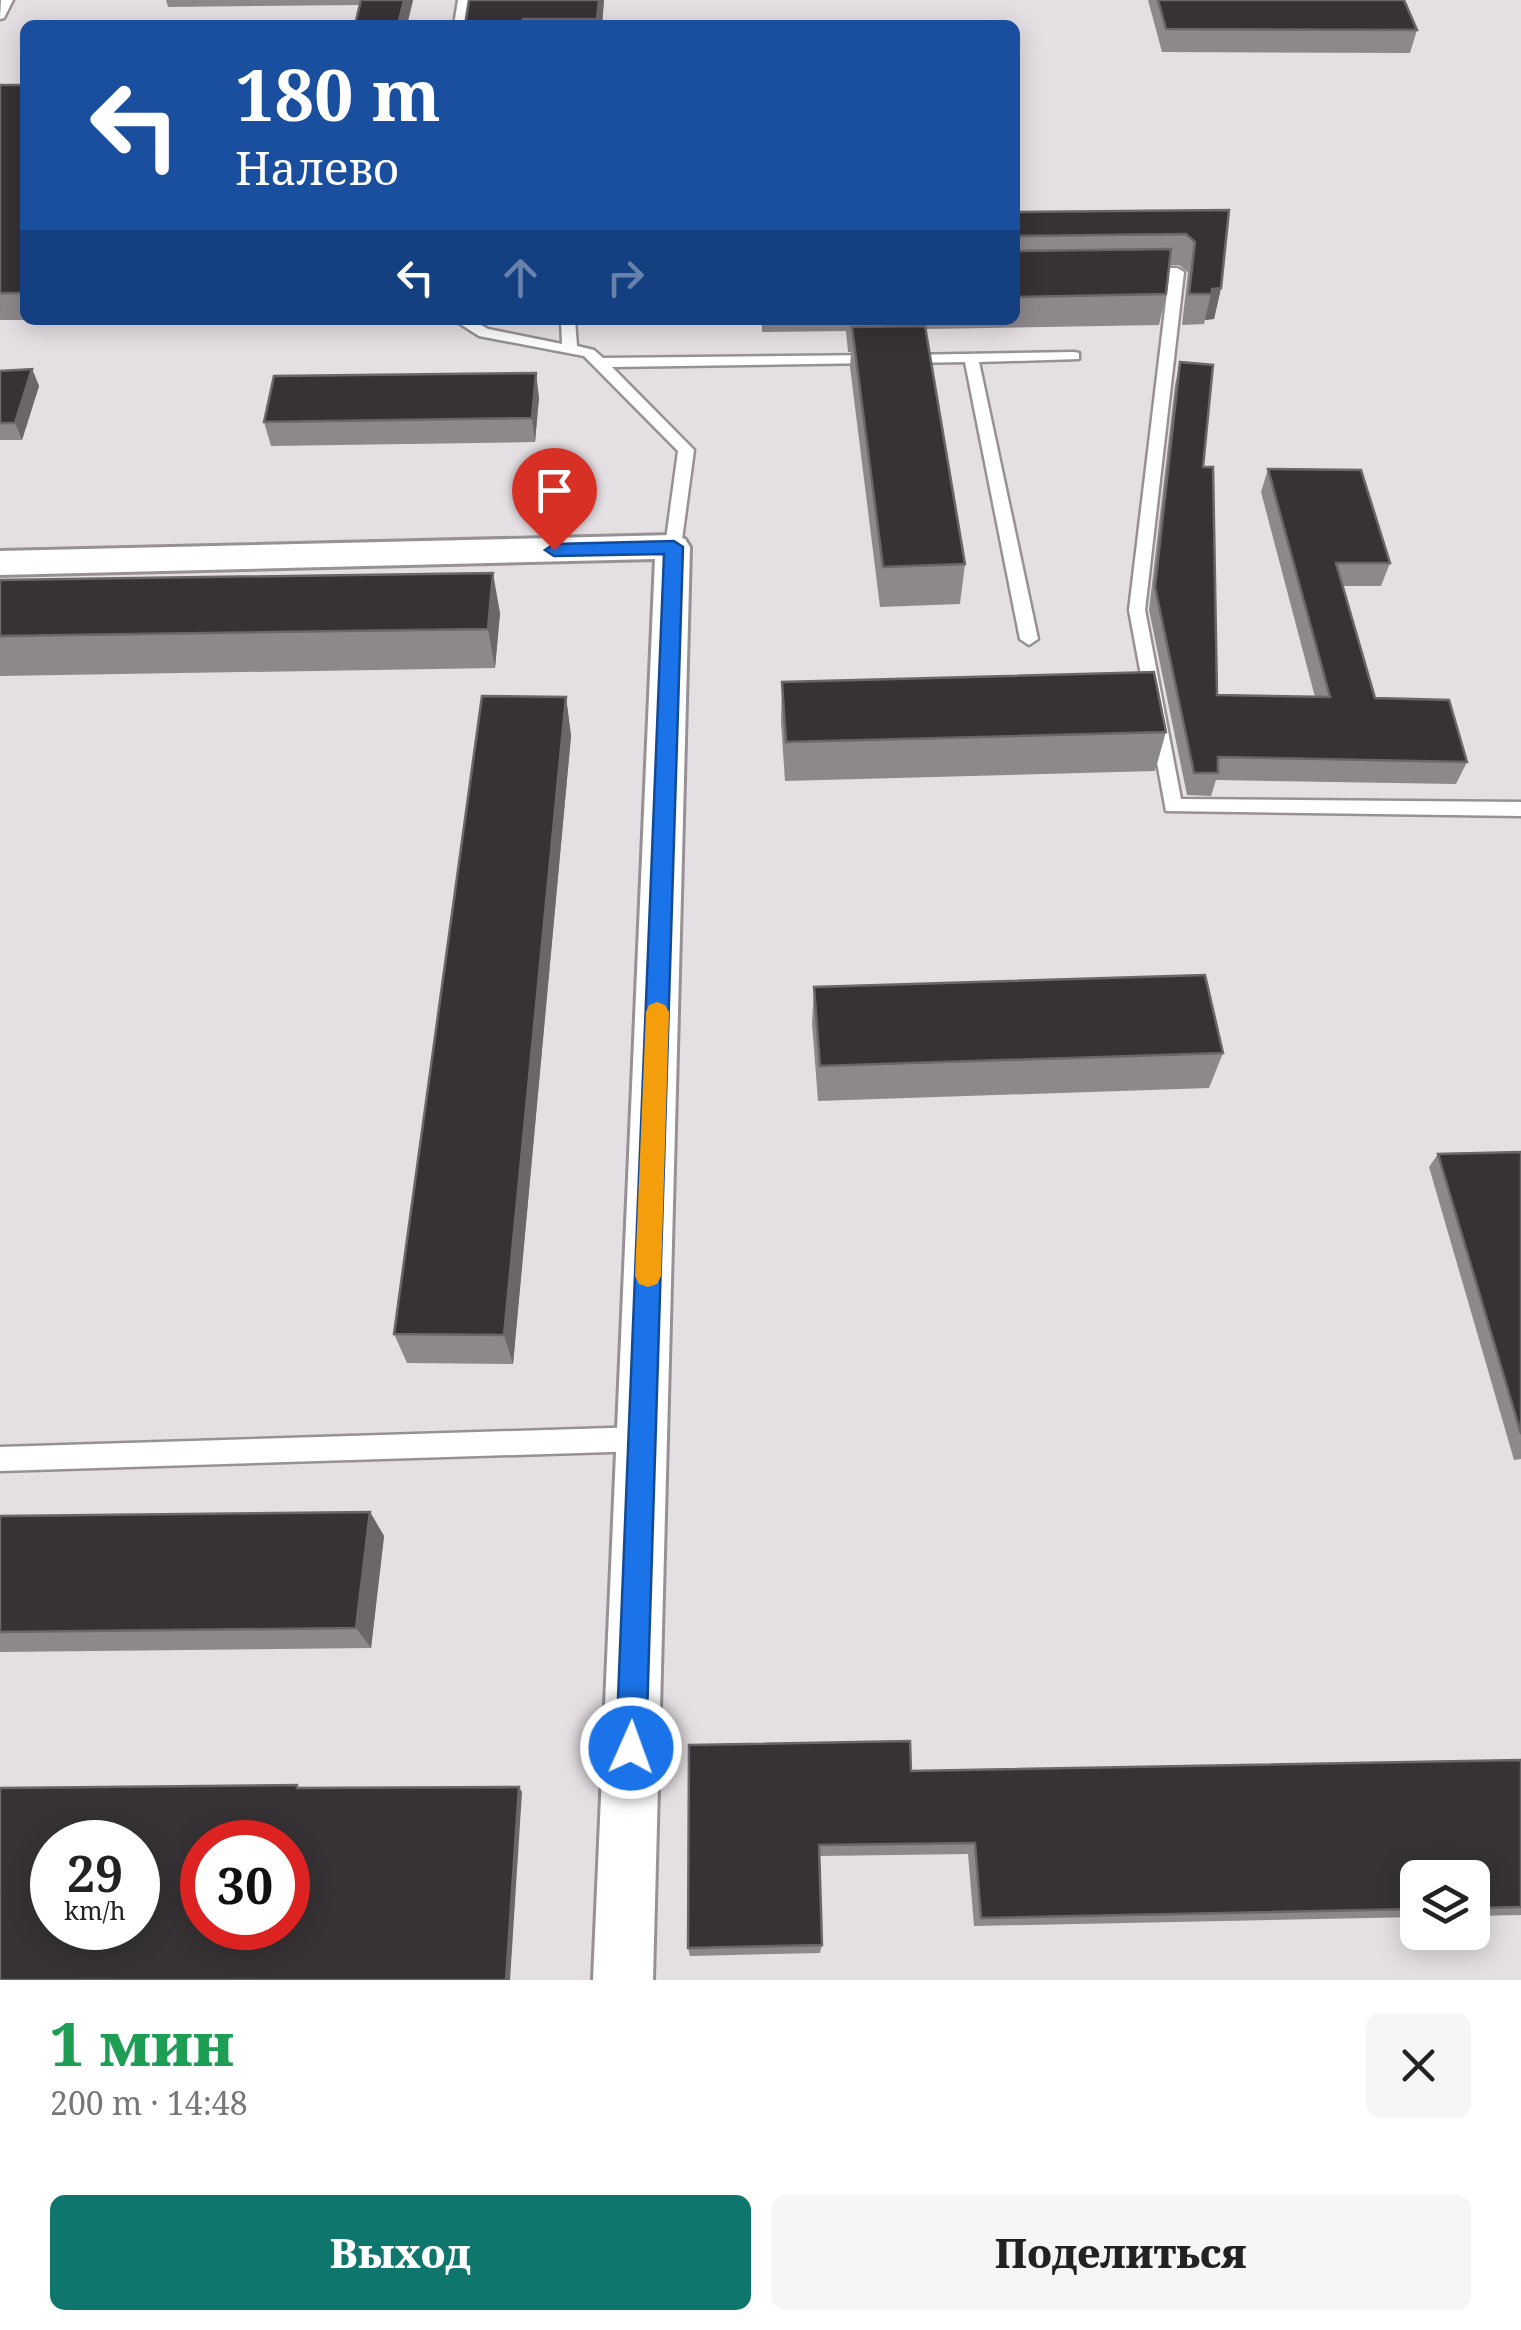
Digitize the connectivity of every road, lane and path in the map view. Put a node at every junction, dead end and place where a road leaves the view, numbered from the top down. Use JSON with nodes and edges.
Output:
{"nodes":[{"id":1,"x":6,"y":0,"type":"edge"},
{"id":2,"x":0,"y":15,"type":"edge"},
{"id":3,"x":1123,"y":272,"type":"edge"},
{"id":4,"x":469,"y":325,"type":"edge"},
{"id":5,"x":568,"y":325,"type":"edge"},
{"id":6,"x":570,"y":349,"type":"junction"},
{"id":7,"x":1074,"y":356,"type":"dead end"},
{"id":8,"x":971,"y":358,"type":"junction"},
{"id":9,"x":599,"y":363,"type":"junction"},
{"id":10,"x":674,"y":547,"type":"junction"},
{"id":11,"x":0,"y":563,"type":"edge"},
{"id":12,"x":1029,"y":639,"type":"dead end"},
{"id":13,"x":1521,"y":809,"type":"edge"},
{"id":14,"x":642,"y":1439,"type":"junction"},
{"id":15,"x":0,"y":1459,"type":"edge"},
{"id":16,"x":623,"y":1980,"type":"edge"}],
"edges":[{"from":1,"to":2,"type":"lane"},
{"from":3,"to":13,"type":"lane"},
{"from":4,"to":6,"type":"lane"},
{"from":5,"to":6,"type":"lane"},
{"from":6,"to":9,"type":"lane"},
{"from":7,"to":8,"type":"lane"},
{"from":8,"to":9,"type":"lane"},
{"from":8,"to":12,"type":"lane"},
{"from":9,"to":10,"type":"lane"},
{"from":10,"to":11,"type":"street"},
{"from":10,"to":14,"type":"street"},
{"from":14,"to":15,"type":"lane"},
{"from":14,"to":16,"type":"street"}]}
